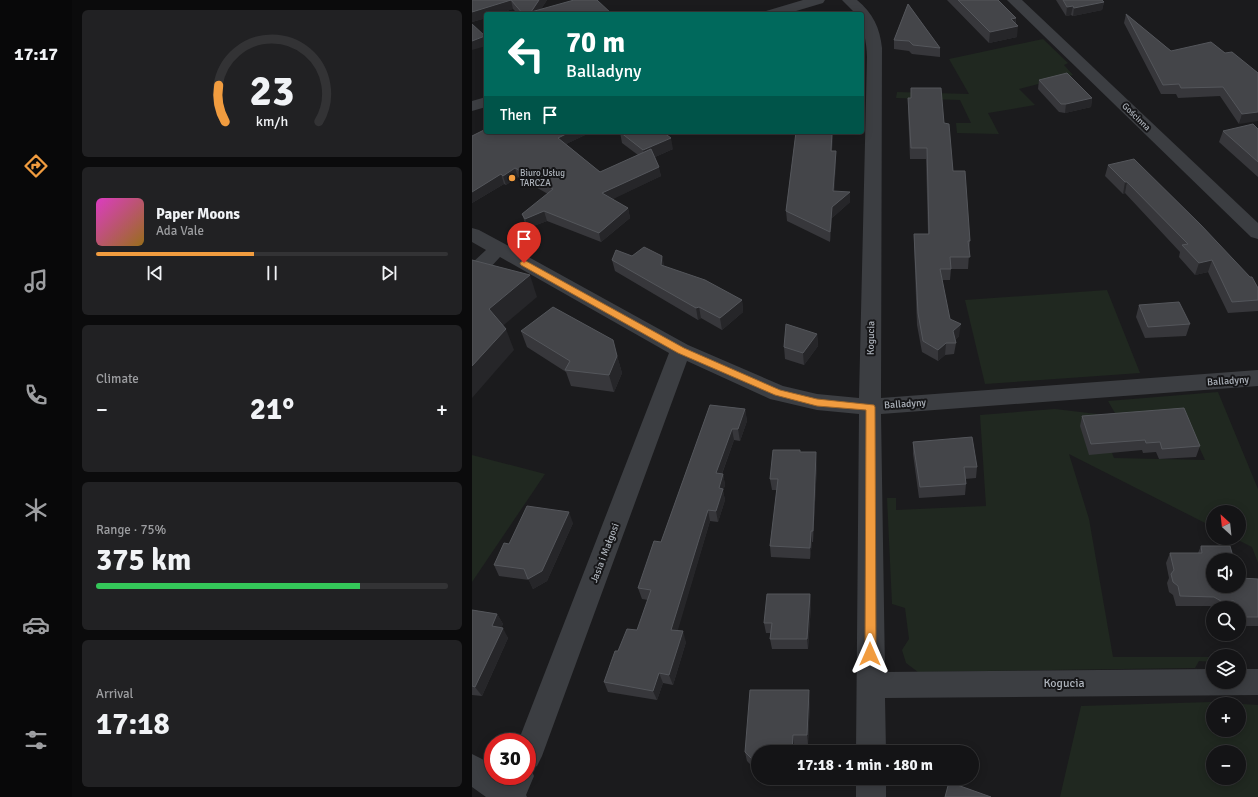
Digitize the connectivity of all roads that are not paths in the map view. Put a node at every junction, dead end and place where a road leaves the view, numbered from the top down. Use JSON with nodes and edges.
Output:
{"nodes":[{"id":1,"x":818,"y":0,"type":"edge"},
{"id":2,"x":849,"y":0,"type":"edge"},
{"id":3,"x":1014,"y":0,"type":"edge"},
{"id":4,"x":778,"y":12,"type":"edge"},
{"id":5,"x":862,"y":12,"type":"edge"},
{"id":6,"x":864,"y":14,"type":"edge"},
{"id":7,"x":1258,"y":233,"type":"edge"},
{"id":8,"x":472,"y":234,"type":"edge"},
{"id":9,"x":498,"y":248,"type":"junction"},
{"id":10,"x":472,"y":275,"type":"edge"},
{"id":11,"x":681,"y":350,"type":"junction"},
{"id":12,"x":1258,"y":378,"type":"edge"},
{"id":13,"x":870,"y":407,"type":"junction"},
{"id":14,"x":1258,"y":682,"type":"edge"},
{"id":15,"x":870,"y":685,"type":"junction"},
{"id":16,"x":536,"y":733,"type":"edge"},
{"id":17,"x":871,"y":745,"type":"edge"},
{"id":18,"x":472,"y":769,"type":"edge"},
{"id":19,"x":516,"y":785,"type":"edge"},
{"id":20,"x":871,"y":785,"type":"edge"},
{"id":21,"x":512,"y":797,"type":"edge"},
{"id":22,"x":871,"y":797,"type":"edge"}],
"edges":[{"from":1,"to":4,"type":"street"},
{"from":2,"to":5,"type":"street","name":"Kogucia"},
{"from":3,"to":7,"type":"street","name":"Gościnna"},
{"from":6,"to":13,"type":"street","name":"Kogucia"},
{"from":8,"to":9,"type":"street","name":"Balladyny"},
{"from":9,"to":10,"type":"street"},
{"from":9,"to":11,"type":"street","name":"Balladyny"},
{"from":11,"to":13,"type":"street","name":"Balladyny"},
{"from":11,"to":16,"type":"street","name":"Jasia i Małgosi"},
{"from":12,"to":13,"type":"street","name":"Balladyny"},
{"from":13,"to":15,"type":"street","name":"Kogucia"},
{"from":14,"to":15,"type":"street","name":"Kogucia"},
{"from":15,"to":17,"type":"street","name":"Kogucia"},
{"from":18,"to":21,"type":"street"},
{"from":19,"to":21,"type":"street"},
{"from":20,"to":22,"type":"street"}]}
